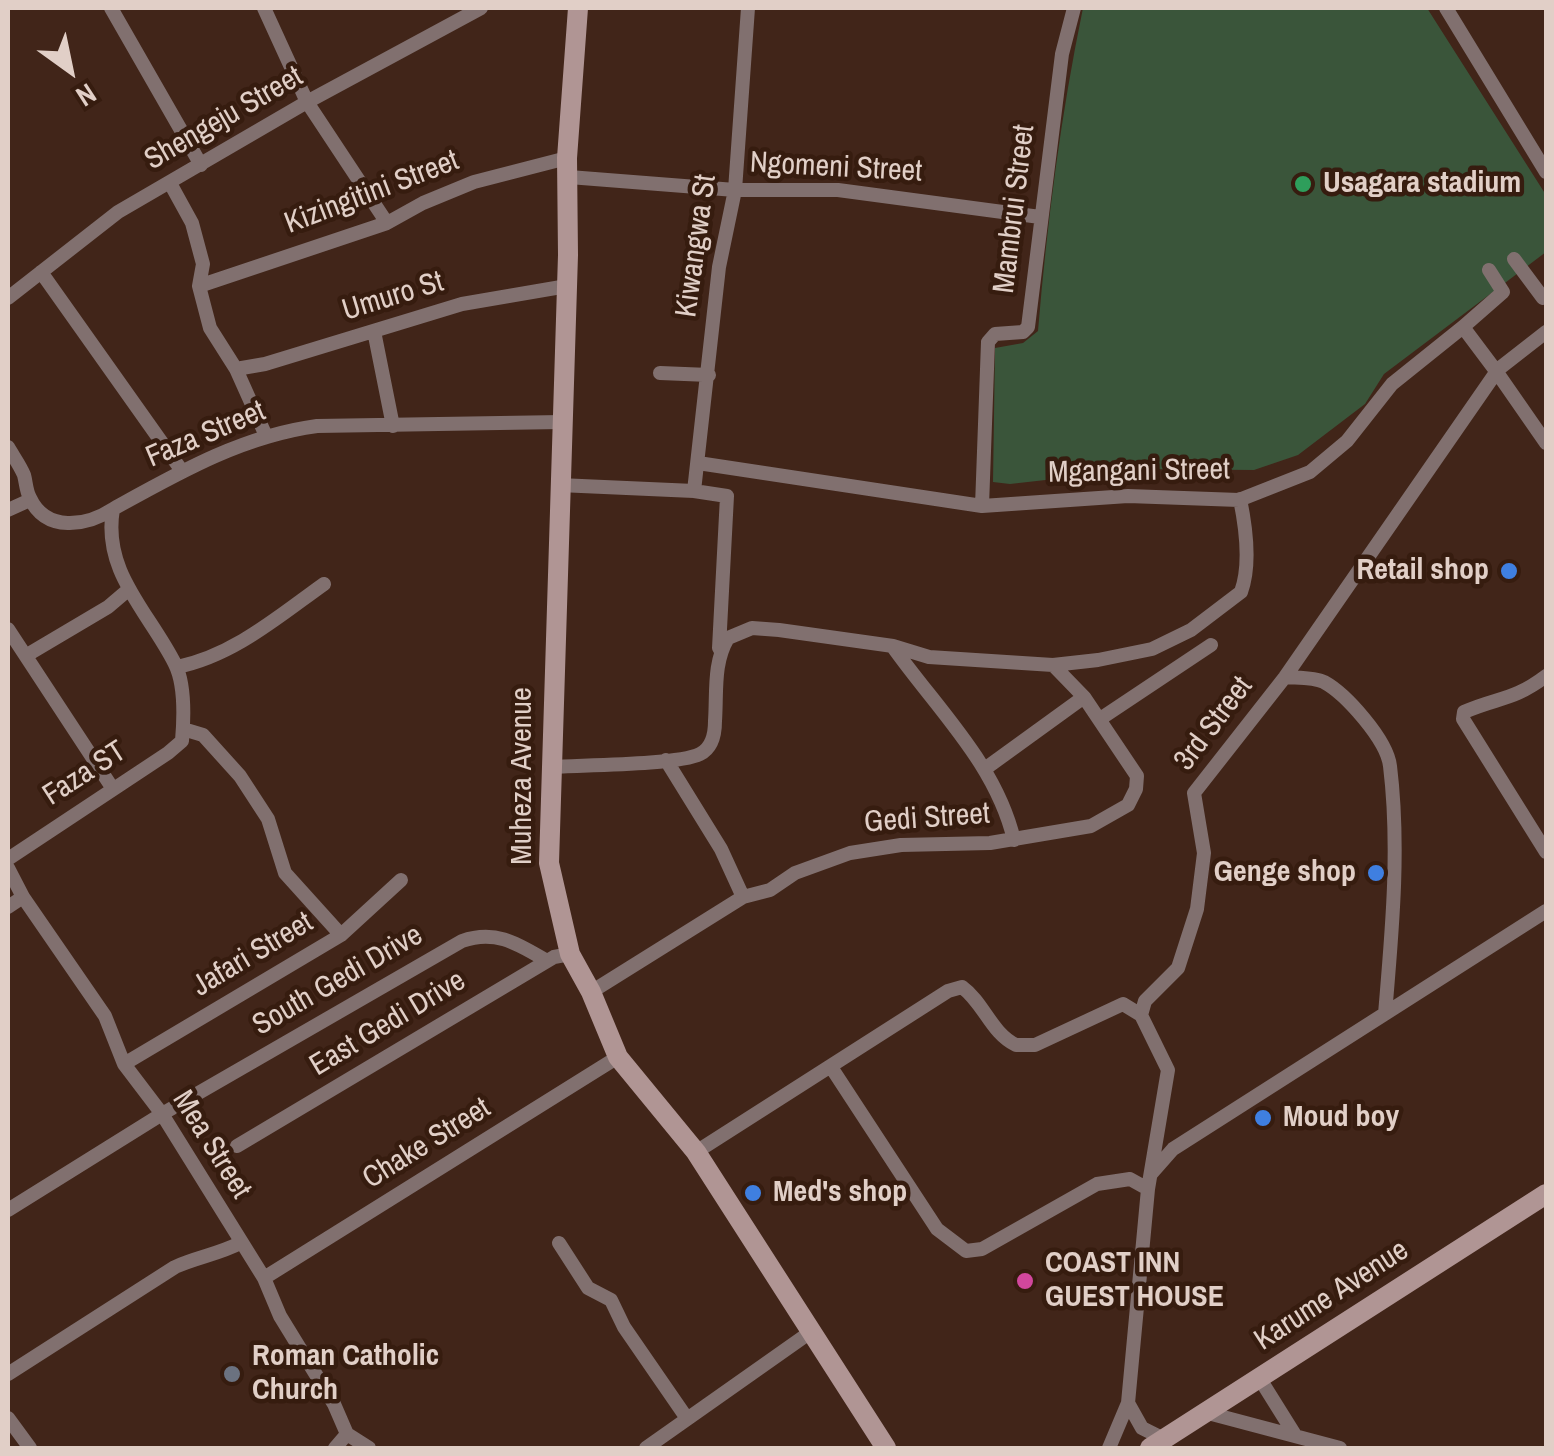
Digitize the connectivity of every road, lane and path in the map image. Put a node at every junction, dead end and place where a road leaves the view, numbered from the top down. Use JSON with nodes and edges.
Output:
{"nodes":[{"id":1,"x":111,"y":8,"type":"edge"},
{"id":2,"x":264,"y":8,"type":"edge"},
{"id":3,"x":482,"y":8,"type":"edge"},
{"id":4,"x":578,"y":8,"type":"edge"},
{"id":5,"x":748,"y":8,"type":"edge"},
{"id":6,"x":1074,"y":8,"type":"edge"},
{"id":7,"x":1446,"y":8,"type":"edge"},
{"id":8,"x":307,"y":102,"type":"junction"},
{"id":9,"x":201,"y":165,"type":"junction"},
{"id":10,"x":568,"y":167,"type":"junction"},
{"id":11,"x":1546,"y":172,"type":"edge"},
{"id":12,"x":170,"y":183,"type":"junction"},
{"id":13,"x":735,"y":190,"type":"junction"},
{"id":14,"x":1040,"y":216,"type":"junction"},
{"id":15,"x":387,"y":223,"type":"junction"},
{"id":16,"x":1514,"y":259,"type":"dead end"},
{"id":17,"x":1488,"y":270,"type":"dead end"},
{"id":18,"x":41,"y":272,"type":"junction"},
{"id":19,"x":199,"y":286,"type":"junction"},
{"id":20,"x":567,"y":286,"type":"junction"},
{"id":21,"x":8,"y":298,"type":"edge"},
{"id":22,"x":1543,"y":298,"type":"dead end"},
{"id":23,"x":1463,"y":327,"type":"junction"},
{"id":24,"x":374,"y":331,"type":"junction"},
{"id":25,"x":1546,"y":332,"type":"edge"},
{"id":26,"x":236,"y":368,"type":"junction"},
{"id":27,"x":1496,"y":371,"type":"junction"},
{"id":28,"x":660,"y":374,"type":"dead end"},
{"id":29,"x":709,"y":375,"type":"junction"},
{"id":30,"x":561,"y":422,"type":"junction"},
{"id":31,"x":393,"y":426,"type":"junction"},
{"id":32,"x":266,"y":436,"type":"junction"},
{"id":33,"x":1546,"y":443,"type":"edge"},
{"id":34,"x":8,"y":447,"type":"edge"},
{"id":35,"x":698,"y":462,"type":"junction"},
{"id":36,"x":182,"y":472,"type":"junction"},
{"id":37,"x":559,"y":485,"type":"junction"},
{"id":38,"x":694,"y":491,"type":"junction"},
{"id":39,"x":1240,"y":499,"type":"junction"},
{"id":40,"x":30,"y":500,"type":"junction"},
{"id":41,"x":982,"y":506,"type":"junction"},
{"id":42,"x":113,"y":509,"type":"junction"},
{"id":43,"x":8,"y":510,"type":"edge"},
{"id":44,"x":324,"y":584,"type":"dead end"},
{"id":45,"x":128,"y":590,"type":"junction"},
{"id":46,"x":8,"y":629,"type":"edge"},
{"id":47,"x":1211,"y":645,"type":"dead end"},
{"id":48,"x":893,"y":646,"type":"junction"},
{"id":49,"x":28,"y":656,"type":"junction"},
{"id":50,"x":718,"y":658,"type":"junction"},
{"id":51,"x":1054,"y":665,"type":"junction"},
{"id":52,"x":177,"y":667,"type":"junction"},
{"id":53,"x":1546,"y":676,"type":"edge"},
{"id":54,"x":1286,"y":677,"type":"junction"},
{"id":55,"x":1084,"y":698,"type":"junction"},
{"id":56,"x":1100,"y":719,"type":"junction"},
{"id":57,"x":182,"y":730,"type":"junction"},
{"id":58,"x":666,"y":760,"type":"junction"},
{"id":59,"x":552,"y":767,"type":"junction"},
{"id":60,"x":986,"y":768,"type":"junction"},
{"id":61,"x":113,"y":790,"type":"junction"},
{"id":62,"x":1014,"y":840,"type":"junction"},
{"id":63,"x":1546,"y":852,"type":"edge"},
{"id":64,"x":8,"y":859,"type":"edge"},
{"id":65,"x":8,"y":868,"type":"edge"},
{"id":66,"x":401,"y":880,"type":"dead end"},
{"id":67,"x":24,"y":897,"type":"junction"},
{"id":68,"x":743,"y":897,"type":"junction"},
{"id":69,"x":8,"y":907,"type":"edge"},
{"id":70,"x":1546,"y":911,"type":"edge"},
{"id":71,"x":341,"y":934,"type":"junction"},
{"id":72,"x":570,"y":954,"type":"junction"},
{"id":73,"x":547,"y":961,"type":"junction"},
{"id":74,"x":591,"y":992,"type":"junction"},
{"id":75,"x":1141,"y":1014,"type":"junction"},
{"id":76,"x":1385,"y":1014,"type":"junction"},
{"id":77,"x":618,"y":1057,"type":"junction"},
{"id":78,"x":124,"y":1064,"type":"junction"},
{"id":79,"x":831,"y":1067,"type":"junction"},
{"id":80,"x":162,"y":1114,"type":"junction"},
{"id":81,"x":237,"y":1146,"type":"dead end"},
{"id":82,"x":696,"y":1152,"type":"junction"},
{"id":83,"x":1149,"y":1182,"type":"junction"},
{"id":84,"x":1546,"y":1194,"type":"edge"},
{"id":85,"x":8,"y":1210,"type":"edge"},
{"id":86,"x":240,"y":1243,"type":"junction"},
{"id":87,"x":559,"y":1243,"type":"dead end"},
{"id":88,"x":264,"y":1278,"type":"junction"},
{"id":89,"x":812,"y":1331,"type":"junction"},
{"id":90,"x":8,"y":1374,"type":"edge"},
{"id":91,"x":1260,"y":1378,"type":"junction"},
{"id":92,"x":1128,"y":1404,"type":"junction"},
{"id":93,"x":1208,"y":1413,"type":"junction"},
{"id":94,"x":686,"y":1417,"type":"junction"},
{"id":95,"x":8,"y":1418,"type":"edge"},
{"id":96,"x":347,"y":1434,"type":"junction"},
{"id":97,"x":1295,"y":1434,"type":"junction"},
{"id":98,"x":1157,"y":1444,"type":"edge"},
{"id":99,"x":30,"y":1448,"type":"edge"},
{"id":100,"x":335,"y":1448,"type":"edge"},
{"id":101,"x":369,"y":1448,"type":"edge"},
{"id":102,"x":646,"y":1448,"type":"edge"},
{"id":103,"x":886,"y":1448,"type":"edge"},
{"id":104,"x":1109,"y":1448,"type":"edge"},
{"id":105,"x":1340,"y":1448,"type":"edge"}],
"edges":[{"from":1,"to":9,"type":"street"},
{"from":2,"to":8,"type":"street"},
{"from":3,"to":8,"type":"street","name":"Shengeju Street"},
{"from":4,"to":10,"type":"street","name":"Muheza Avenue"},
{"from":5,"to":13,"type":"street","name":"Kiwangwa St"},
{"from":6,"to":14,"type":"street","name":"Mambrui Street"},
{"from":7,"to":11,"type":"street"},
{"from":8,"to":9,"type":"street","name":"Shengeju Street"},
{"from":8,"to":15,"type":"street"},
{"from":9,"to":12,"type":"street","name":"Shengeju Street"},
{"from":10,"to":13,"type":"street","name":"Ngomeni Street"},
{"from":10,"to":15,"type":"street","name":"Kizingitini Street"},
{"from":10,"to":20,"type":"street","name":"Muheza Avenue"},
{"from":12,"to":18,"type":"street","name":"Shengeju Street"},
{"from":12,"to":19,"type":"street"},
{"from":13,"to":14,"type":"street","name":"Ngomeni Street"},
{"from":13,"to":29,"type":"street","name":"Kiwangwa St"},
{"from":14,"to":41,"type":"street","name":"Mambrui Street"},
{"from":15,"to":19,"type":"street","name":"Kizingitini Street"},
{"from":16,"to":22,"type":"street"},
{"from":17,"to":23,"type":"street","name":"Mgangani Street"},
{"from":18,"to":21,"type":"street","name":"Shengeju Street"},
{"from":18,"to":36,"type":"street"},
{"from":19,"to":26,"type":"street"},
{"from":20,"to":24,"type":"street","name":"Umuro St"},
{"from":20,"to":30,"type":"street","name":"Muheza Avenue"},
{"from":23,"to":27,"type":"street"},
{"from":23,"to":39,"type":"street","name":"Mgangani Street"},
{"from":24,"to":26,"type":"street","name":"Umuro St"},
{"from":24,"to":31,"type":"street"},
{"from":25,"to":27,"type":"street"},
{"from":26,"to":32,"type":"street"},
{"from":27,"to":33,"type":"street"},
{"from":27,"to":54,"type":"street","name":"3rd Street"},
{"from":28,"to":29,"type":"street"},
{"from":29,"to":35,"type":"street","name":"Kiwangwa St"},
{"from":30,"to":31,"type":"street","name":"Faza Street"},
{"from":30,"to":37,"type":"street","name":"Muheza Avenue"},
{"from":31,"to":32,"type":"street","name":"Faza Street"},
{"from":32,"to":36,"type":"street","name":"Faza Street"},
{"from":34,"to":40,"type":"street"},
{"from":35,"to":38,"type":"street","name":"Kiwangwa St"},
{"from":35,"to":41,"type":"street","name":"Mgangani Street"},
{"from":36,"to":42,"type":"street","name":"Faza Street"},
{"from":37,"to":38,"type":"street"},
{"from":37,"to":59,"type":"street","name":"Muheza Avenue"},
{"from":38,"to":50,"type":"street"},
{"from":39,"to":41,"type":"street","name":"Mgangani Street"},
{"from":39,"to":51,"type":"street"},
{"from":40,"to":42,"type":"street","name":"Faza Street"},
{"from":40,"to":43,"type":"street"},
{"from":42,"to":45,"type":"street"},
{"from":44,"to":52,"type":"street"},
{"from":45,"to":49,"type":"street"},
{"from":45,"to":52,"type":"street"},
{"from":46,"to":49,"type":"street"},
{"from":47,"to":56,"type":"street"},
{"from":48,"to":50,"type":"street"},
{"from":48,"to":51,"type":"street"},
{"from":48,"to":60,"type":"street"},
{"from":49,"to":61,"type":"street"},
{"from":50,"to":58,"type":"street"},
{"from":51,"to":55,"type":"street","name":"Gedi Street"},
{"from":52,"to":57,"type":"street"},
{"from":53,"to":63,"type":"street"},
{"from":54,"to":75,"type":"street","name":"3rd Street"},
{"from":54,"to":76,"type":"street"},
{"from":55,"to":56,"type":"street","name":"Gedi Street"},
{"from":55,"to":60,"type":"street"},
{"from":56,"to":62,"type":"street","name":"Gedi Street"},
{"from":57,"to":61,"type":"street","name":"Faza ST"},
{"from":57,"to":71,"type":"street"},
{"from":58,"to":59,"type":"street"},
{"from":58,"to":68,"type":"street"},
{"from":59,"to":72,"type":"street","name":"Muheza Avenue"},
{"from":60,"to":62,"type":"street"},
{"from":61,"to":64,"type":"street","name":"Faza ST"},
{"from":62,"to":68,"type":"street","name":"Gedi Street"},
{"from":65,"to":67,"type":"street","name":"Mea Street"},
{"from":66,"to":71,"type":"street","name":"Jafari Street"},
{"from":67,"to":69,"type":"street"},
{"from":67,"to":78,"type":"street","name":"Mea Street"},
{"from":68,"to":74,"type":"street","name":"Gedi Street"},
{"from":70,"to":76,"type":"street"},
{"from":71,"to":78,"type":"street","name":"Jafari Street"},
{"from":72,"to":73,"type":"street","name":"East Gedi Drive"},
{"from":72,"to":74,"type":"street","name":"Muheza Avenue"},
{"from":73,"to":80,"type":"street","name":"South Gedi Drive"},
{"from":73,"to":81,"type":"street","name":"East Gedi Drive"},
{"from":74,"to":77,"type":"street","name":"Muheza Avenue"},
{"from":75,"to":79,"type":"street"},
{"from":75,"to":83,"type":"street"},
{"from":76,"to":83,"type":"street"},
{"from":77,"to":82,"type":"street","name":"Muheza Avenue"},
{"from":77,"to":88,"type":"street","name":"Chake Street"},
{"from":78,"to":80,"type":"street","name":"Mea Street"},
{"from":79,"to":82,"type":"street"},
{"from":79,"to":83,"type":"street"},
{"from":80,"to":85,"type":"street","name":"South Gedi Drive"},
{"from":80,"to":86,"type":"street","name":"Mea Street"},
{"from":82,"to":89,"type":"street","name":"Muheza Avenue"},
{"from":83,"to":92,"type":"street"},
{"from":84,"to":91,"type":"street","name":"Karume Avenue"},
{"from":86,"to":88,"type":"street","name":"Mea Street"},
{"from":86,"to":90,"type":"street"},
{"from":87,"to":94,"type":"street"},
{"from":88,"to":96,"type":"street","name":"Mea Street"},
{"from":89,"to":94,"type":"street"},
{"from":89,"to":103,"type":"street","name":"Muheza Avenue"},
{"from":91,"to":93,"type":"street","name":"Karume Avenue"},
{"from":91,"to":97,"type":"street"},
{"from":92,"to":98,"type":"street"},
{"from":92,"to":104,"type":"street"},
{"from":93,"to":97,"type":"street"},
{"from":93,"to":98,"type":"street","name":"Karume Avenue"},
{"from":94,"to":102,"type":"street"},
{"from":95,"to":99,"type":"street"},
{"from":96,"to":100,"type":"street"},
{"from":96,"to":101,"type":"street"},
{"from":97,"to":105,"type":"street"}]}
